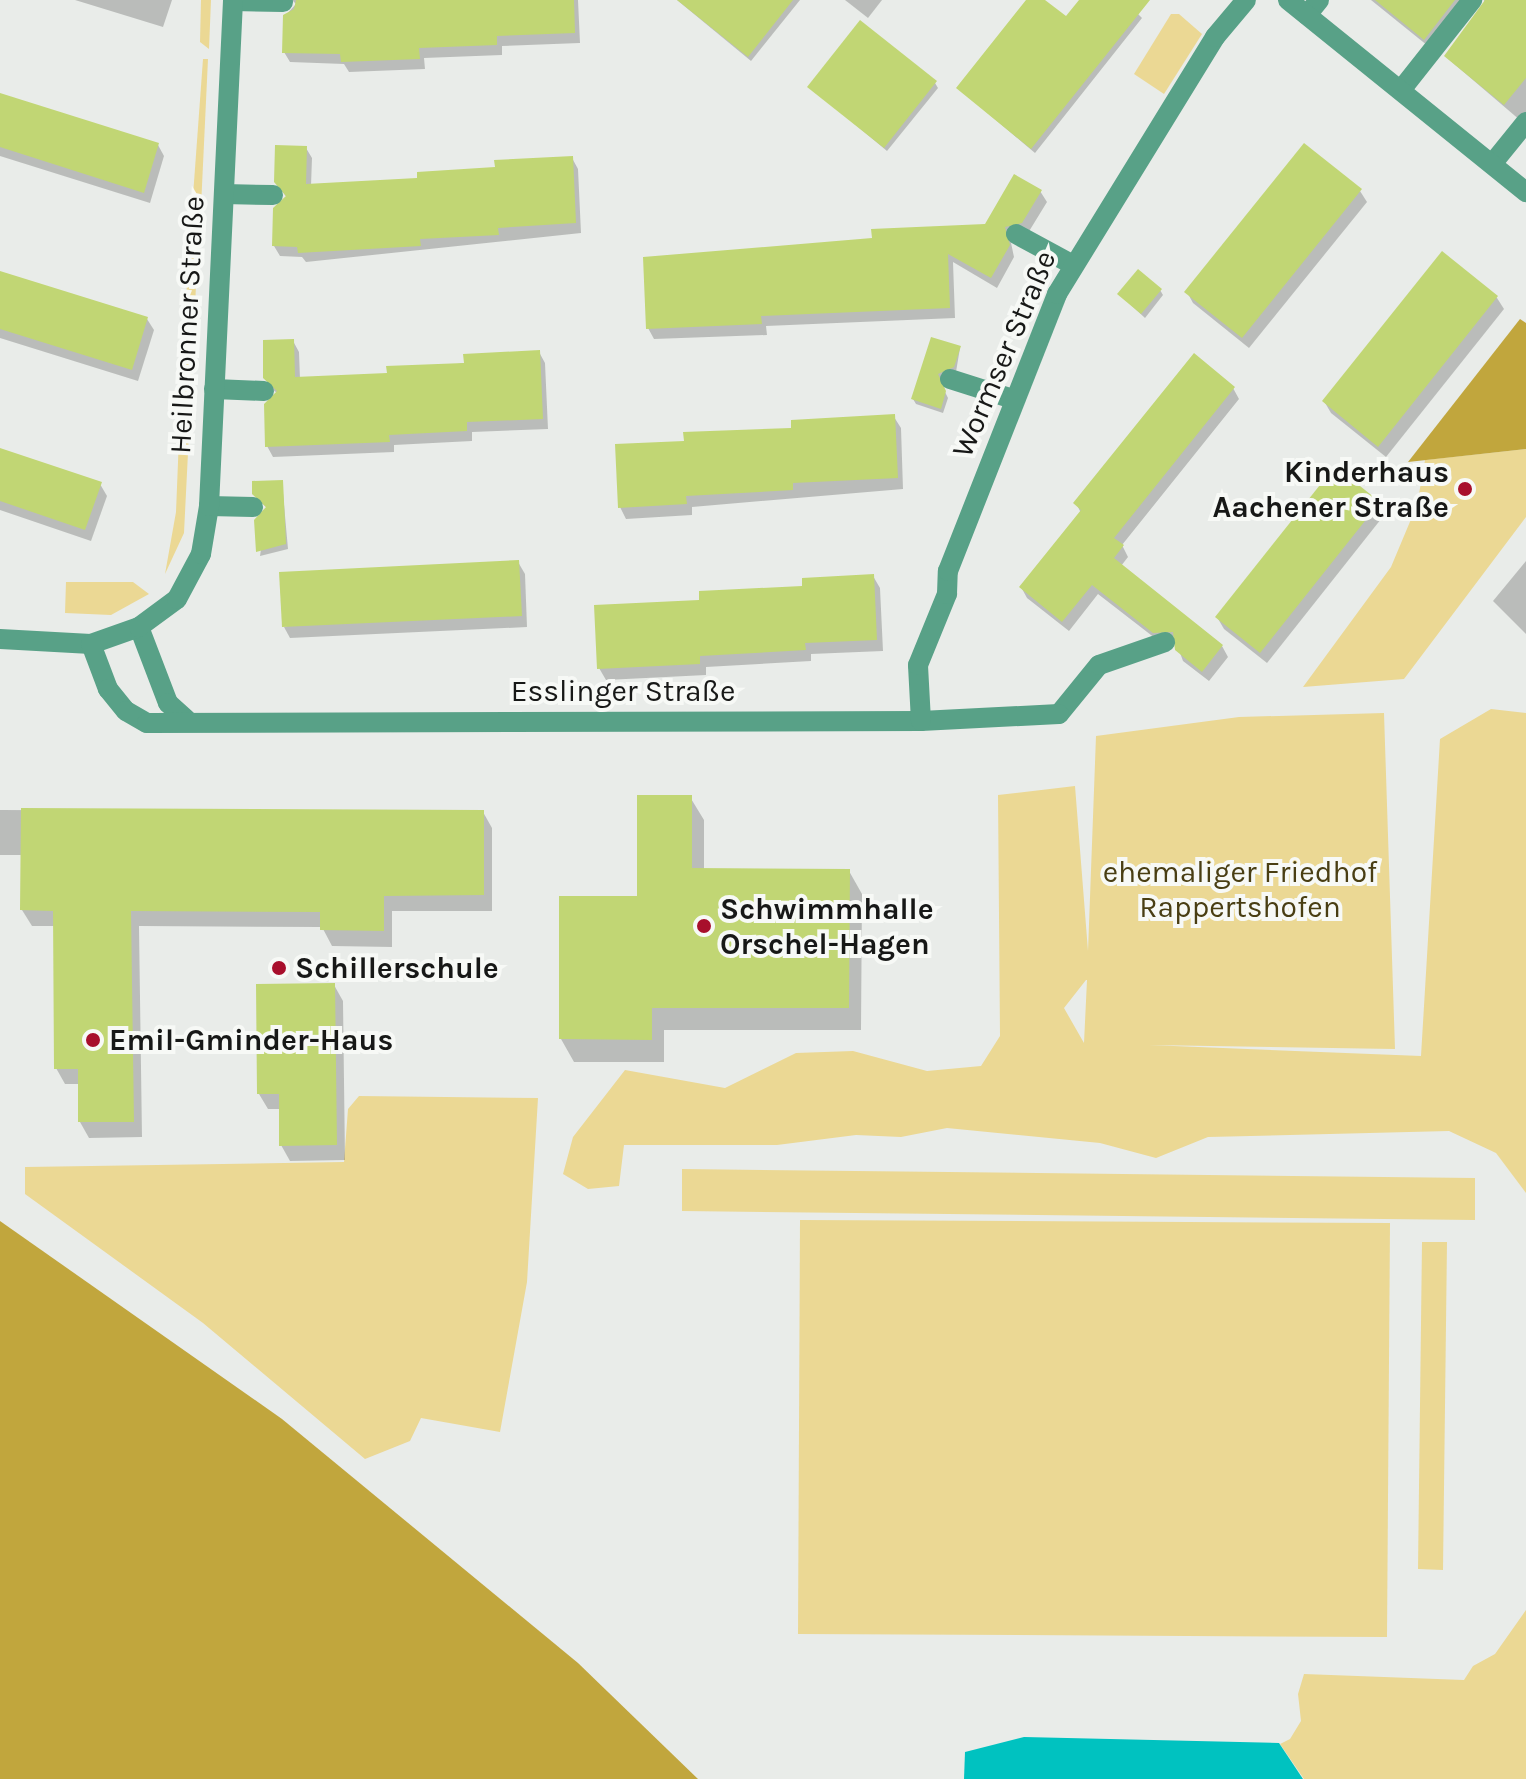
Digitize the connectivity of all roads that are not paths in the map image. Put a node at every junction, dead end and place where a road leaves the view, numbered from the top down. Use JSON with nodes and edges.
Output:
{"nodes":[{"id":1,"x":233,"y":0,"type":"edge"},
{"id":2,"x":1246,"y":0,"type":"edge"},
{"id":3,"x":1288,"y":0,"type":"edge"},
{"id":4,"x":1472,"y":0,"type":"edge"},
{"id":5,"x":283,"y":2,"type":"edge"},
{"id":6,"x":1313,"y":8,"type":"edge"},
{"id":7,"x":1401,"y":90,"type":"junction"},
{"id":8,"x":1526,"y":122,"type":"edge"},
{"id":9,"x":1492,"y":164,"type":"junction"},
{"id":10,"x":1526,"y":192,"type":"edge"},
{"id":11,"x":224,"y":194,"type":"junction"},
{"id":12,"x":273,"y":195,"type":"dead end"},
{"id":13,"x":1016,"y":234,"type":"dead end"},
{"id":14,"x":1073,"y":265,"type":"junction"},
{"id":15,"x":950,"y":379,"type":"dead end"},
{"id":16,"x":214,"y":389,"type":"junction"},
{"id":17,"x":264,"y":391,"type":"dead end"},
{"id":18,"x":1013,"y":399,"type":"junction"},
{"id":19,"x":209,"y":506,"type":"junction"},
{"id":20,"x":253,"y":507,"type":"dead end"},
{"id":21,"x":139,"y":627,"type":"junction"},
{"id":22,"x":0,"y":639,"type":"edge"},
{"id":23,"x":1165,"y":642,"type":"dead end"},
{"id":24,"x":91,"y":644,"type":"junction"},
{"id":25,"x":187,"y":720,"type":"junction"},
{"id":26,"x":921,"y":721,"type":"junction"}],
"edges":[{"from":1,"to":5,"type":"street"},
{"from":1,"to":11,"type":"street","name":"Heilbronner Straße"},
{"from":2,"to":14,"type":"street","name":"Wormser Straße"},
{"from":3,"to":6,"type":"street"},
{"from":4,"to":7,"type":"street"},
{"from":6,"to":7,"type":"street"},
{"from":7,"to":9,"type":"street"},
{"from":8,"to":9,"type":"street"},
{"from":9,"to":10,"type":"street"},
{"from":11,"to":12,"type":"street"},
{"from":11,"to":16,"type":"street","name":"Heilbronner Straße"},
{"from":13,"to":14,"type":"street"},
{"from":14,"to":18,"type":"street","name":"Wormser Straße"},
{"from":15,"to":18,"type":"street"},
{"from":16,"to":17,"type":"street"},
{"from":16,"to":19,"type":"street","name":"Heilbronner Straße"},
{"from":18,"to":26,"type":"street","name":"Wormser Straße"},
{"from":19,"to":20,"type":"street"},
{"from":19,"to":21,"type":"street","name":"Heilbronner Straße"},
{"from":21,"to":24,"type":"street"},
{"from":21,"to":25,"type":"street"},
{"from":22,"to":24,"type":"street"},
{"from":23,"to":26,"type":"street","name":"Esslinger Straße"},
{"from":24,"to":25,"type":"street","name":"Esslinger Straße"},
{"from":25,"to":26,"type":"street","name":"Esslinger Straße"}]}
